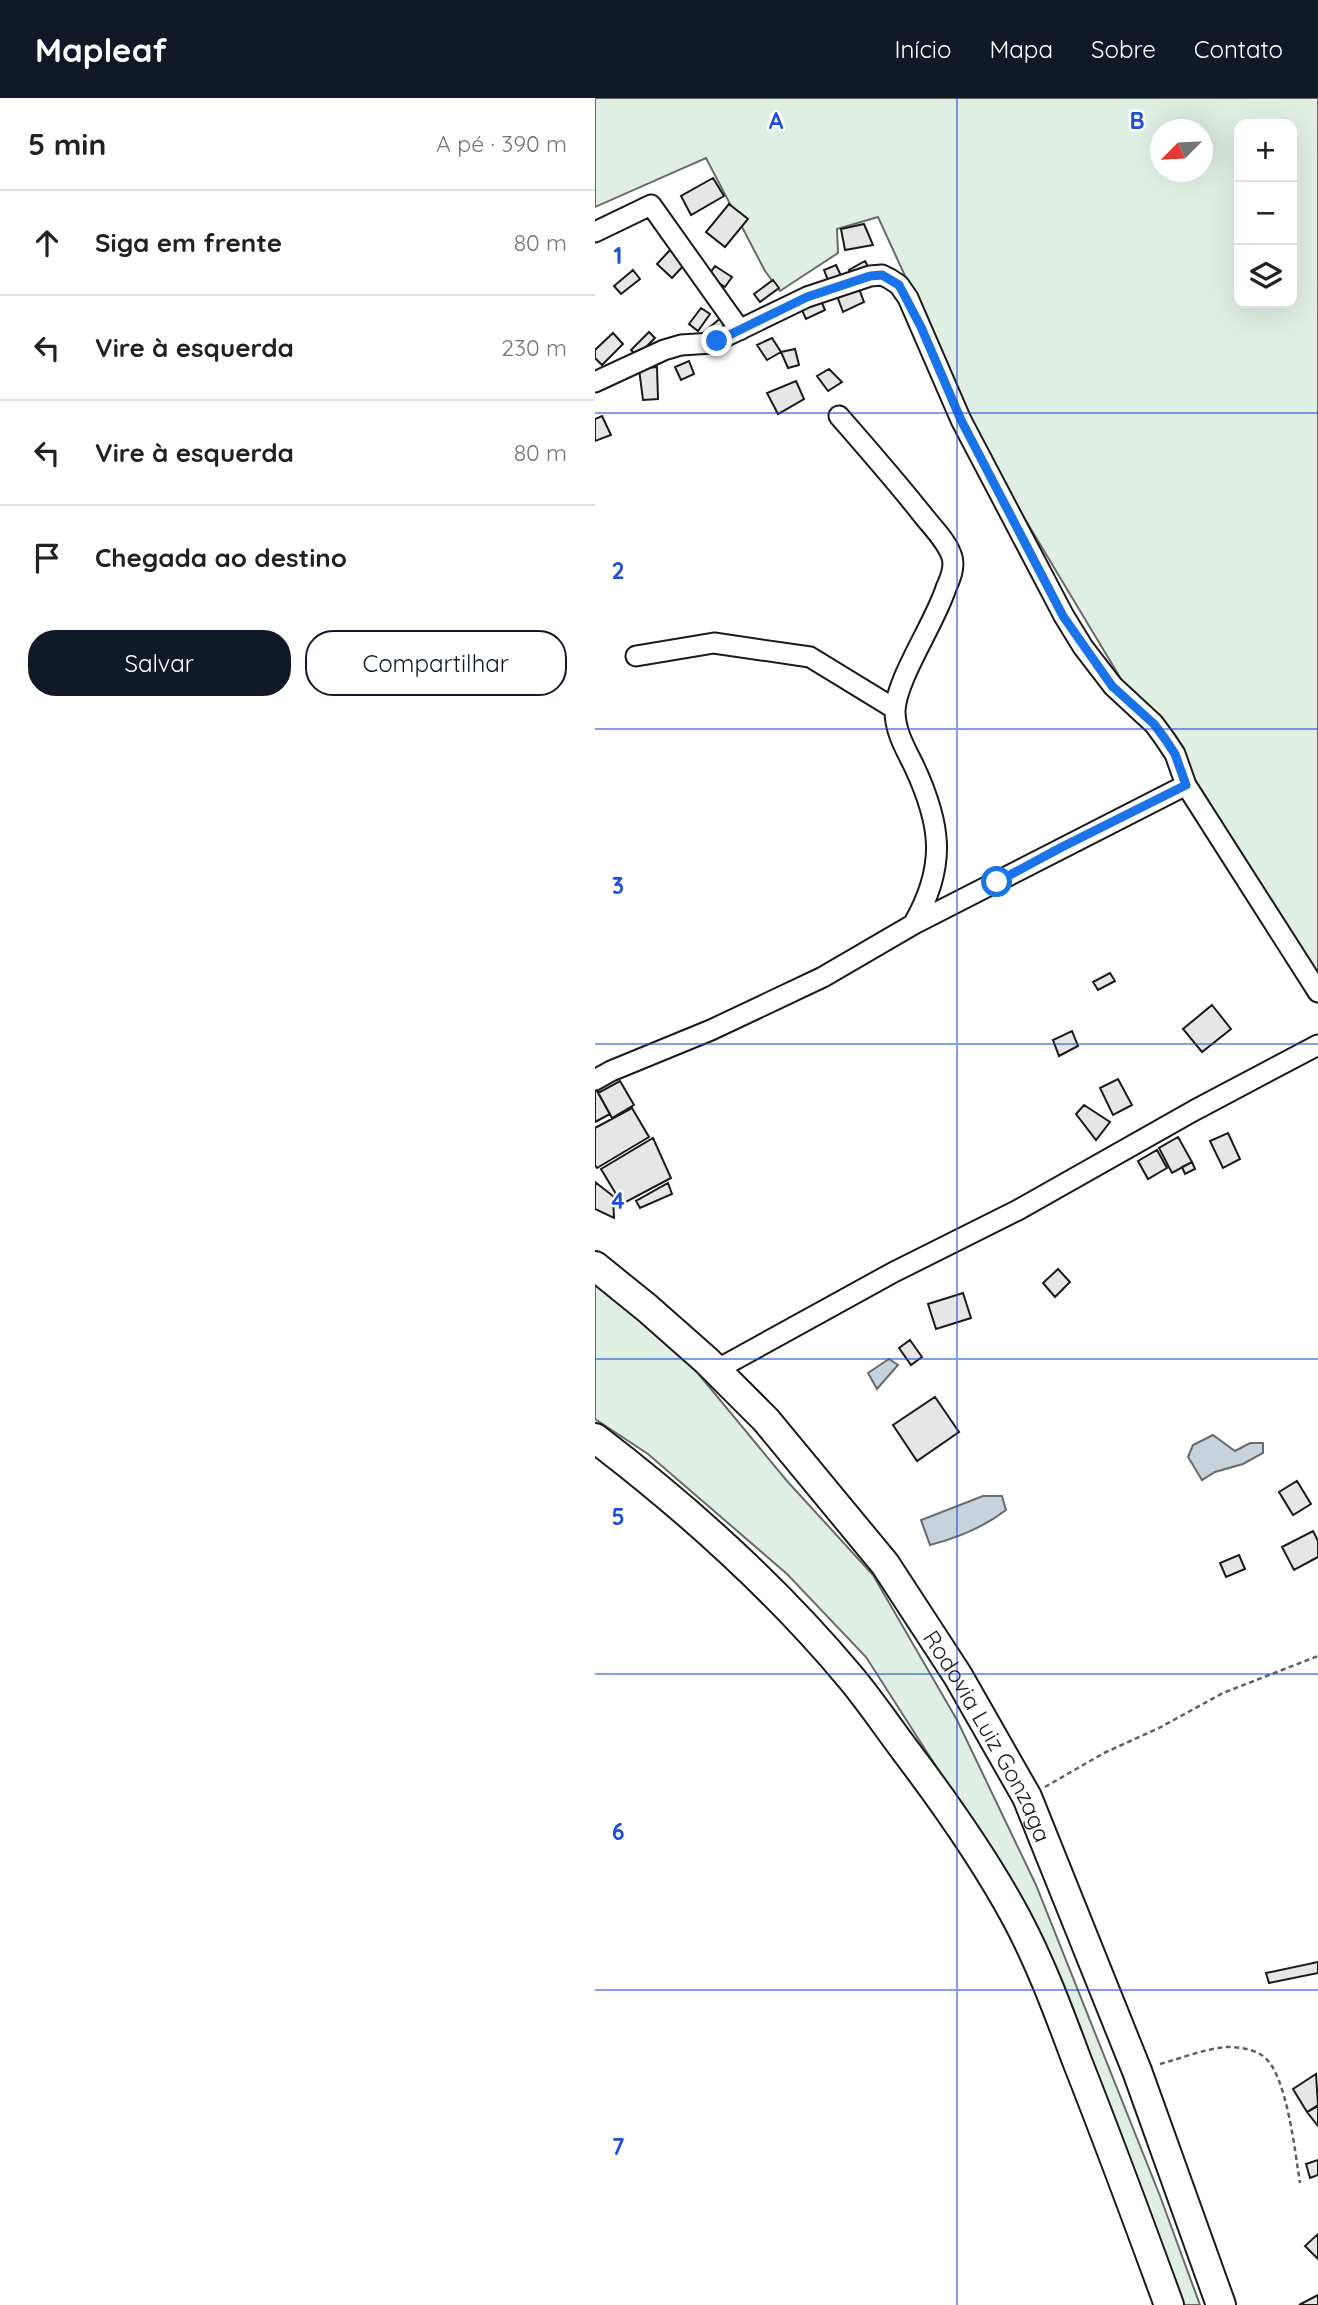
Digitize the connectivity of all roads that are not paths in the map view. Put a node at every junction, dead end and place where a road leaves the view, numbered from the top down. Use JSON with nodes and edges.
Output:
{"nodes":[{"id":1,"x":595,"y":232,"type":"edge"},
{"id":2,"x":740,"y":330,"type":"junction"},
{"id":3,"x":595,"y":382,"type":"edge"},
{"id":4,"x":839,"y":416,"type":"dead end"},
{"id":5,"x":636,"y":656,"type":"dead end"},
{"id":6,"x":895,"y":709,"type":"junction"},
{"id":7,"x":1186,"y":785,"type":"junction"},
{"id":8,"x":914,"y":924,"type":"junction"},
{"id":9,"x":1318,"y":992,"type":"edge"},
{"id":10,"x":1318,"y":1045,"type":"edge"},
{"id":11,"x":595,"y":1080,"type":"edge"},
{"id":12,"x":595,"y":1266,"type":"edge"},
{"id":13,"x":716,"y":1370,"type":"junction"},
{"id":14,"x":595,"y":1438,"type":"edge"},
{"id":15,"x":1169,"y":2305,"type":"edge"},
{"id":16,"x":1221,"y":2305,"type":"edge"}],
"edges":[{"from":1,"to":2,"type":"street"},
{"from":2,"to":3,"type":"street"},
{"from":2,"to":7,"type":"street"},
{"from":4,"to":6,"type":"street"},
{"from":5,"to":6,"type":"street"},
{"from":6,"to":8,"type":"street"},
{"from":7,"to":8,"type":"street"},
{"from":7,"to":9,"type":"street"},
{"from":8,"to":11,"type":"street"},
{"from":10,"to":13,"type":"street"},
{"from":12,"to":13,"type":"highway","name":"Rodovia Luiz Gonzaga"},
{"from":13,"to":16,"type":"highway","name":"Rodovia Luiz Gonzaga"},
{"from":14,"to":15,"type":"highway"}]}
